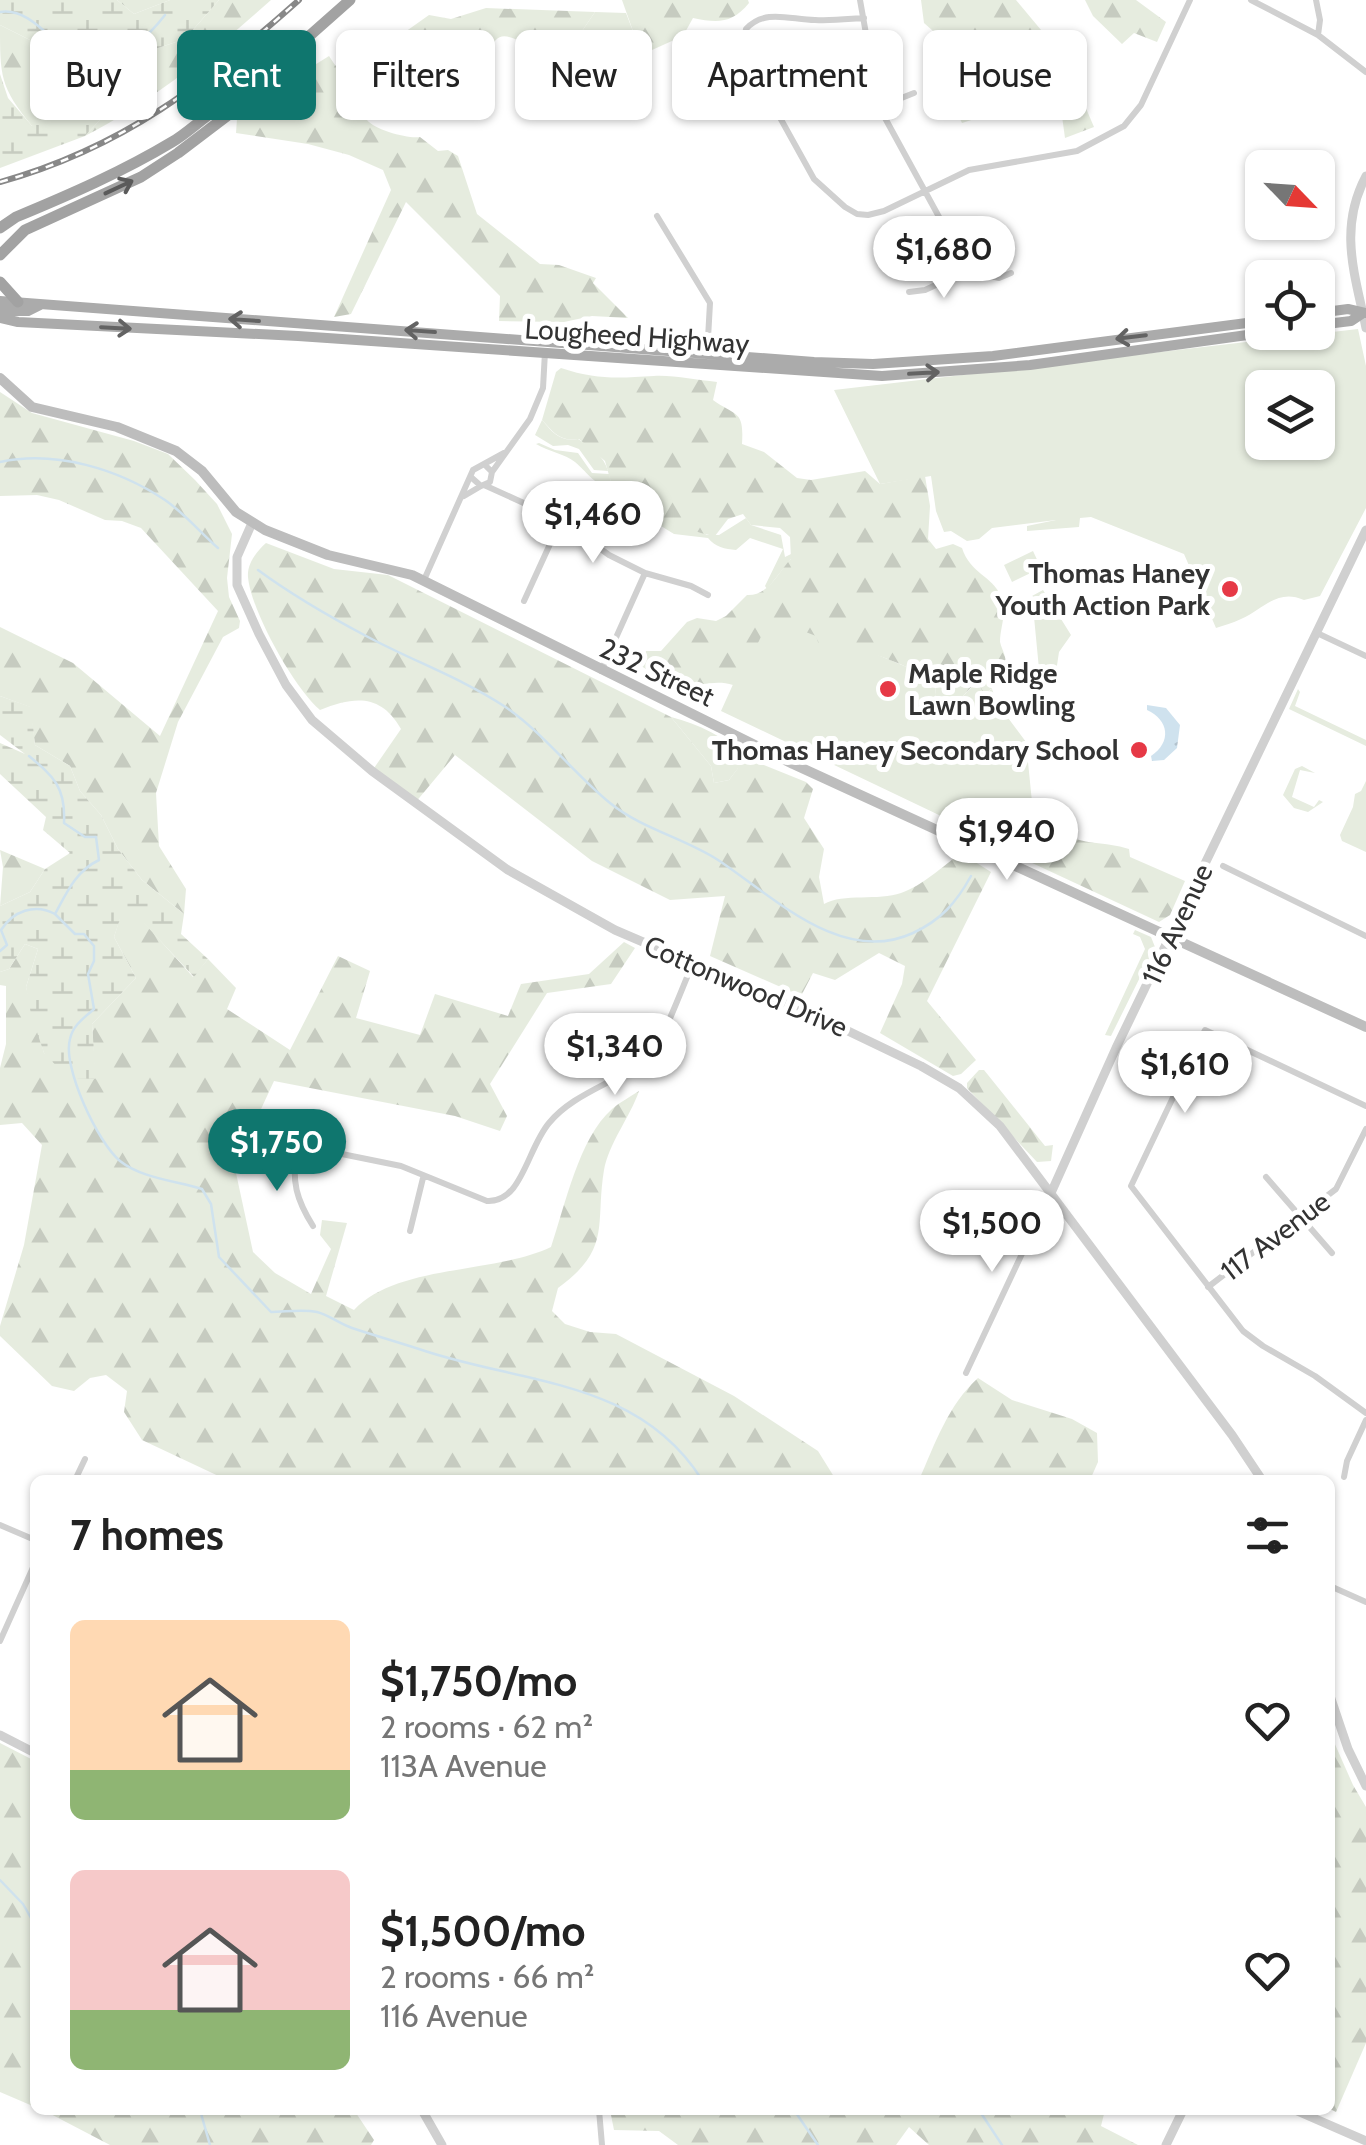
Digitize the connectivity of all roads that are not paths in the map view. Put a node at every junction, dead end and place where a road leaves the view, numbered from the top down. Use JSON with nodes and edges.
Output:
{"nodes":[{"id":1,"x":350,"y":0,"type":"edge"},
{"id":2,"x":860,"y":0,"type":"edge"},
{"id":3,"x":1190,"y":0,"type":"edge"},
{"id":4,"x":1251,"y":0,"type":"edge"},
{"id":5,"x":1316,"y":0,"type":"edge"},
{"id":6,"x":864,"y":18,"type":"junction"},
{"id":7,"x":316,"y":30,"type":"edge"},
{"id":8,"x":865,"y":30,"type":"edge"},
{"id":9,"x":1318,"y":35,"type":"junction"},
{"id":10,"x":1366,"y":72,"type":"edge"},
{"id":11,"x":914,"y":93,"type":"dead end"},
{"id":12,"x":903,"y":97,"type":"edge"},
{"id":13,"x":204,"y":120,"type":"edge"},
{"id":14,"x":221,"y":120,"type":"edge"},
{"id":15,"x":886,"y":120,"type":"edge"},
{"id":16,"x":1366,"y":176,"type":"edge"},
{"id":17,"x":923,"y":190,"type":"junction"},
{"id":18,"x":657,"y":216,"type":"dead end"},
{"id":19,"x":0,"y":228,"type":"edge"},
{"id":20,"x":0,"y":255,"type":"edge"},
{"id":21,"x":968,"y":270,"type":"junction"},
{"id":22,"x":1012,"y":273,"type":"dead end"},
{"id":23,"x":0,"y":282,"type":"edge"},
{"id":24,"x":909,"y":292,"type":"dead end"},
{"id":25,"x":0,"y":300,"type":"edge"},
{"id":26,"x":18,"y":302,"type":"junction"},
{"id":27,"x":41,"y":304,"type":"junction"},
{"id":28,"x":1335,"y":311,"type":"edge"},
{"id":29,"x":1364,"y":313,"type":"edge"},
{"id":30,"x":0,"y":314,"type":"edge"},
{"id":31,"x":18,"y":322,"type":"junction"},
{"id":32,"x":1245,"y":323,"type":"edge"},
{"id":33,"x":1335,"y":323,"type":"edge"},
{"id":34,"x":1366,"y":328,"type":"edge"},
{"id":35,"x":0,"y":330,"type":"edge"},
{"id":36,"x":1245,"y":335,"type":"edge"},
{"id":37,"x":546,"y":346,"type":"junction"},
{"id":38,"x":706,"y":358,"type":"junction"},
{"id":39,"x":0,"y":378,"type":"edge"},
{"id":40,"x":504,"y":453,"type":"junction"},
{"id":41,"x":485,"y":465,"type":"junction"},
{"id":42,"x":492,"y":475,"type":"junction"},
{"id":43,"x":471,"y":476,"type":"junction"},
{"id":44,"x":482,"y":486,"type":"junction"},
{"id":45,"x":500,"y":492,"type":"junction"},
{"id":46,"x":464,"y":496,"type":"junction"},
{"id":47,"x":561,"y":520,"type":"junction"},
{"id":48,"x":252,"y":523,"type":"junction"},
{"id":49,"x":1366,"y":530,"type":"edge"},
{"id":50,"x":645,"y":573,"type":"junction"},
{"id":51,"x":424,"y":580,"type":"junction"},
{"id":52,"x":708,"y":595,"type":"dead end"},
{"id":53,"x":524,"y":601,"type":"dead end"},
{"id":54,"x":1317,"y":633,"type":"junction"},
{"id":55,"x":1366,"y":656,"type":"edge"},
{"id":56,"x":601,"y":671,"type":"junction"},
{"id":57,"x":1223,"y":866,"type":"dead end"},
{"id":58,"x":1171,"y":936,"type":"junction"},
{"id":59,"x":1366,"y":936,"type":"edge"},
{"id":60,"x":693,"y":963,"type":"junction"},
{"id":61,"x":1366,"y":1027,"type":"edge"},
{"id":62,"x":587,"y":1044,"type":"dead end"},
{"id":63,"x":612,"y":1078,"type":"junction"},
{"id":64,"x":1366,"y":1106,"type":"edge"},
{"id":65,"x":1366,"y":1129,"type":"edge"},
{"id":66,"x":261,"y":1147,"type":"dead end"},
{"id":67,"x":296,"y":1151,"type":"junction"},
{"id":68,"x":1266,"y":1177,"type":"dead end"},
{"id":69,"x":424,"y":1178,"type":"junction"},
{"id":70,"x":1051,"y":1192,"type":"junction"},
{"id":71,"x":1302,"y":1216,"type":"junction"},
{"id":72,"x":313,"y":1226,"type":"dead end"},
{"id":73,"x":410,"y":1231,"type":"dead end"},
{"id":74,"x":1332,"y":1254,"type":"dead end"},
{"id":75,"x":1208,"y":1286,"type":"junction"},
{"id":76,"x":966,"y":1373,"type":"dead end"},
{"id":77,"x":1366,"y":1417,"type":"edge"},
{"id":78,"x":85,"y":1459,"type":"dead end"},
{"id":79,"x":77,"y":1475,"type":"edge"},
{"id":80,"x":1259,"y":1475,"type":"edge"},
{"id":81,"x":1344,"y":1477,"type":"dead end"},
{"id":82,"x":0,"y":1525,"type":"edge"},
{"id":83,"x":30,"y":1538,"type":"edge"},
{"id":84,"x":30,"y":1574,"type":"edge"},
{"id":85,"x":1335,"y":1588,"type":"edge"},
{"id":86,"x":1366,"y":1602,"type":"edge"},
{"id":87,"x":0,"y":1641,"type":"edge"},
{"id":88,"x":1335,"y":1711,"type":"edge"},
{"id":89,"x":0,"y":1735,"type":"edge"},
{"id":90,"x":30,"y":1750,"type":"edge"},
{"id":91,"x":1366,"y":1786,"type":"edge"},
{"id":92,"x":425,"y":2115,"type":"edge"},
{"id":93,"x":599,"y":2115,"type":"edge"},
{"id":94,"x":1180,"y":2115,"type":"edge"},
{"id":95,"x":1306,"y":2115,"type":"edge"},
{"id":96,"x":1366,"y":2141,"type":"edge"},
{"id":97,"x":442,"y":2145,"type":"edge"},
{"id":98,"x":602,"y":2145,"type":"edge"},
{"id":99,"x":1166,"y":2145,"type":"edge"}],
"edges":[{"from":1,"to":7,"type":"highway"},
{"from":2,"to":6,"type":"street"},
{"from":3,"to":17,"type":"street"},
{"from":4,"to":9,"type":"street"},
{"from":5,"to":9,"type":"street"},
{"from":6,"to":8,"type":"street"},
{"from":6,"to":17,"type":"street"},
{"from":9,"to":10,"type":"street"},
{"from":11,"to":12,"type":"street"},
{"from":13,"to":19,"type":"highway"},
{"from":20,"to":14,"type":"highway","one_way":true},
{"from":15,"to":17,"type":"street"},
{"from":16,"to":29,"type":"street"},
{"from":17,"to":21,"type":"street"},
{"from":18,"to":38,"type":"street"},
{"from":21,"to":22,"type":"street"},
{"from":21,"to":24,"type":"street"},
{"from":23,"to":26,"type":"highway"},
{"from":25,"to":26,"type":"main road","name":"Lougheed Highway"},
{"from":26,"to":27,"type":"main road","name":"Lougheed Highway"},
{"from":27,"to":30,"type":"main road"},
{"from":37,"to":27,"type":"main road","name":"Lougheed Highway","one_way":true},
{"from":28,"to":29,"type":"main road"},
{"from":29,"to":33,"type":"main road"},
{"from":29,"to":34,"type":"street"},
{"from":30,"to":31,"type":"main road","name":"Lougheed Highway"},
{"from":31,"to":35,"type":"main road"},
{"from":31,"to":37,"type":"main road","name":"Lougheed Highway","one_way":true},
{"from":32,"to":38,"type":"main road","name":"Lougheed Highway","one_way":true},
{"from":38,"to":36,"type":"main road","name":"Lougheed Highway","one_way":true},
{"from":37,"to":38,"type":"main road","name":"Lougheed Highway"},
{"from":37,"to":40,"type":"street"},
{"from":39,"to":48,"type":"main road","name":"232 Street"},
{"from":40,"to":41,"type":"street"},
{"from":40,"to":42,"type":"street"},
{"from":41,"to":42,"type":"street"},
{"from":41,"to":43,"type":"street"},
{"from":42,"to":44,"type":"street"},
{"from":42,"to":45,"type":"street"},
{"from":43,"to":44,"type":"street"},
{"from":43,"to":46,"type":"street"},
{"from":44,"to":45,"type":"street"},
{"from":44,"to":46,"type":"street"},
{"from":45,"to":47,"type":"street"},
{"from":46,"to":51,"type":"street"},
{"from":47,"to":50,"type":"street"},
{"from":47,"to":53,"type":"street"},
{"from":48,"to":51,"type":"main road","name":"232 Street"},
{"from":48,"to":60,"type":"street","name":"Cottonwood Drive"},
{"from":49,"to":54,"type":"street","name":"116 Avenue"},
{"from":50,"to":52,"type":"street"},
{"from":50,"to":56,"type":"street"},
{"from":51,"to":56,"type":"main road","name":"232 Street"},
{"from":54,"to":55,"type":"street"},
{"from":54,"to":58,"type":"street","name":"116 Avenue"},
{"from":56,"to":58,"type":"main road","name":"232 Street"},
{"from":57,"to":59,"type":"street"},
{"from":58,"to":61,"type":"main road","name":"232 Street"},
{"from":58,"to":70,"type":"street","name":"116 Avenue"},
{"from":60,"to":63,"type":"street"},
{"from":60,"to":70,"type":"street","name":"Cottonwood Drive"},
{"from":62,"to":63,"type":"street"},
{"from":63,"to":69,"type":"street"},
{"from":64,"to":75,"type":"street"},
{"from":65,"to":71,"type":"street","name":"117 Avenue"},
{"from":66,"to":67,"type":"street"},
{"from":67,"to":69,"type":"street"},
{"from":67,"to":72,"type":"street"},
{"from":68,"to":71,"type":"street"},
{"from":69,"to":73,"type":"street"},
{"from":70,"to":76,"type":"street","name":"116 Avenue"},
{"from":70,"to":80,"type":"street","name":"Cottonwood Drive"},
{"from":71,"to":74,"type":"street"},
{"from":71,"to":75,"type":"street","name":"117 Avenue"},
{"from":75,"to":77,"type":"street"},
{"from":77,"to":81,"type":"street"},
{"from":78,"to":79,"type":"street"},
{"from":82,"to":83,"type":"street"},
{"from":84,"to":87,"type":"street"},
{"from":85,"to":86,"type":"street"},
{"from":88,"to":91,"type":"street"},
{"from":89,"to":90,"type":"street"},
{"from":92,"to":97,"type":"street"},
{"from":93,"to":98,"type":"street"},
{"from":94,"to":99,"type":"street"},
{"from":95,"to":96,"type":"street"}]}
